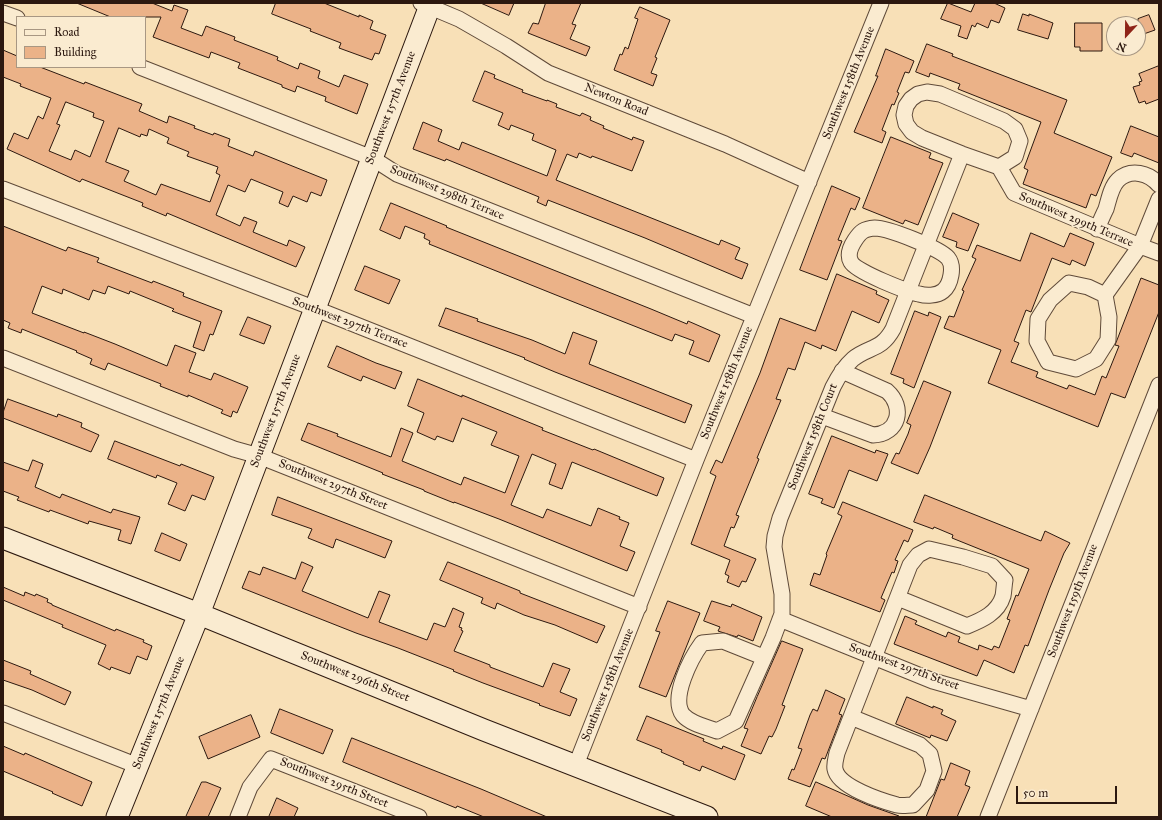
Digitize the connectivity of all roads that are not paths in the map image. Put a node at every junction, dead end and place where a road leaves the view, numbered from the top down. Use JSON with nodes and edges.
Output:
{"nodes":[{"id":1,"x":881,"y":3,"type":"edge"},
{"id":2,"x":427,"y":4,"type":"edge"},
{"id":3,"x":3,"y":13,"type":"edge"},
{"id":4,"x":16,"y":18,"type":"edge"},
{"id":5,"x":143,"y":68,"type":"edge"},
{"id":6,"x":962,"y":154,"type":"junction"},
{"id":7,"x":372,"y":158,"type":"junction"},
{"id":8,"x":998,"y":167,"type":"junction"},
{"id":9,"x":809,"y":182,"type":"junction"},
{"id":10,"x":1159,"y":185,"type":"edge"},
{"id":11,"x":3,"y":188,"type":"edge"},
{"id":12,"x":1159,"y":199,"type":"edge"},
{"id":13,"x":1097,"y":228,"type":"junction"},
{"id":14,"x":926,"y":245,"type":"junction"},
{"id":15,"x":1140,"y":246,"type":"junction"},
{"id":16,"x":1159,"y":253,"type":"edge"},
{"id":17,"x":907,"y":290,"type":"junction"},
{"id":18,"x":1104,"y":295,"type":"junction"},
{"id":19,"x":316,"y":309,"type":"junction"},
{"id":20,"x":754,"y":316,"type":"junction"},
{"id":21,"x":3,"y":358,"type":"edge"},
{"id":22,"x":842,"y":371,"type":"junction"},
{"id":23,"x":1159,"y":385,"type":"edge"},
{"id":24,"x":822,"y":416,"type":"junction"},
{"id":25,"x":259,"y":456,"type":"junction"},
{"id":26,"x":696,"y":460,"type":"junction"},
{"id":27,"x":3,"y":538,"type":"edge"},
{"id":28,"x":898,"y":598,"type":"junction"},
{"id":29,"x":639,"y":607,"type":"junction"},
{"id":30,"x":199,"y":614,"type":"junction"},
{"id":31,"x":780,"y":619,"type":"junction"},
{"id":32,"x":763,"y":657,"type":"junction"},
{"id":33,"x":874,"y":658,"type":"junction"},
{"id":34,"x":1031,"y":710,"type":"junction"},
{"id":35,"x":3,"y":713,"type":"edge"},
{"id":36,"x":851,"y":717,"type":"junction"},
{"id":37,"x":576,"y":765,"type":"junction"},
{"id":38,"x":138,"y":766,"type":"junction"},
{"id":39,"x":117,"y":817,"type":"edge"},
{"id":40,"x":238,"y":817,"type":"edge"},
{"id":41,"x":419,"y":817,"type":"edge"},
{"id":42,"x":707,"y":817,"type":"edge"},
{"id":43,"x":988,"y":817,"type":"edge"}],
"edges":[{"from":1,"to":9,"type":"street","name":"Southwest 158th Avenue"},
{"from":2,"to":7,"type":"street","name":"Southwest 157th Avenue"},
{"from":2,"to":9,"type":"street","name":"Newton Road"},
{"from":3,"to":4,"type":"street"},
{"from":5,"to":7,"type":"street","name":"Southwest 298th Terrace"},
{"from":6,"to":8,"type":"street"},
{"from":6,"to":8,"type":"street"},
{"from":6,"to":14,"type":"street","name":"Southwest 158th Court"},
{"from":7,"to":19,"type":"street","name":"Southwest 157th Avenue"},
{"from":7,"to":20,"type":"street","name":"Southwest 298th Terrace"},
{"from":8,"to":13,"type":"street","name":"Southwest 299th Terrace"},
{"from":9,"to":20,"type":"street","name":"Southwest 158th Avenue"},
{"from":10,"to":13,"type":"street"},
{"from":11,"to":19,"type":"street","name":"Southwest 297th Terrace"},
{"from":12,"to":15,"type":"street"},
{"from":13,"to":15,"type":"street","name":"Southwest 299th Terrace"},
{"from":14,"to":17,"type":"street","name":"Southwest 158th Court"},
{"from":14,"to":17,"type":"street"},
{"from":14,"to":17,"type":"street"},
{"from":15,"to":16,"type":"street","name":"Southwest 299th Terrace"},
{"from":15,"to":18,"type":"street"},
{"from":17,"to":22,"type":"street","name":"Southwest 158th Court"},
{"from":18,"to":18,"type":"street"},
{"from":19,"to":25,"type":"street","name":"Southwest 157th Avenue"},
{"from":19,"to":26,"type":"street","name":"Southwest 297th Terrace"},
{"from":20,"to":26,"type":"street","name":"Southwest 158th Avenue"},
{"from":21,"to":25,"type":"street","name":"Southwest 297th Street"},
{"from":22,"to":24,"type":"street","name":"Southwest 158th Court"},
{"from":22,"to":24,"type":"street"},
{"from":23,"to":34,"type":"street","name":"Southwest 159th Avenue"},
{"from":24,"to":31,"type":"street","name":"Southwest 158th Court"},
{"from":25,"to":29,"type":"street","name":"Southwest 297th Street"},
{"from":25,"to":30,"type":"street","name":"Southwest 157th Avenue"},
{"from":26,"to":29,"type":"street","name":"Southwest 158th Avenue"},
{"from":27,"to":30,"type":"street","name":"Southwest 296th Street"},
{"from":28,"to":28,"type":"street"},
{"from":28,"to":33,"type":"street"},
{"from":29,"to":37,"type":"street","name":"Southwest 158th Avenue"},
{"from":30,"to":37,"type":"street","name":"Southwest 296th Street"},
{"from":30,"to":38,"type":"street","name":"Southwest 157th Avenue"},
{"from":31,"to":32,"type":"street","name":"Southwest 158th Court"},
{"from":31,"to":33,"type":"street","name":"Southwest 297th Street"},
{"from":32,"to":32,"type":"street","name":"Southwest 158th Court"},
{"from":33,"to":34,"type":"street","name":"Southwest 297th Street"},
{"from":33,"to":36,"type":"street"},
{"from":34,"to":43,"type":"street","name":"Southwest 159th Avenue"},
{"from":35,"to":38,"type":"street"},
{"from":36,"to":36,"type":"street"},
{"from":37,"to":42,"type":"street","name":"Southwest 296th Street"},
{"from":38,"to":39,"type":"street","name":"Southwest 157th Avenue"},
{"from":40,"to":41,"type":"street","name":"Southwest 295th Street"}]}
